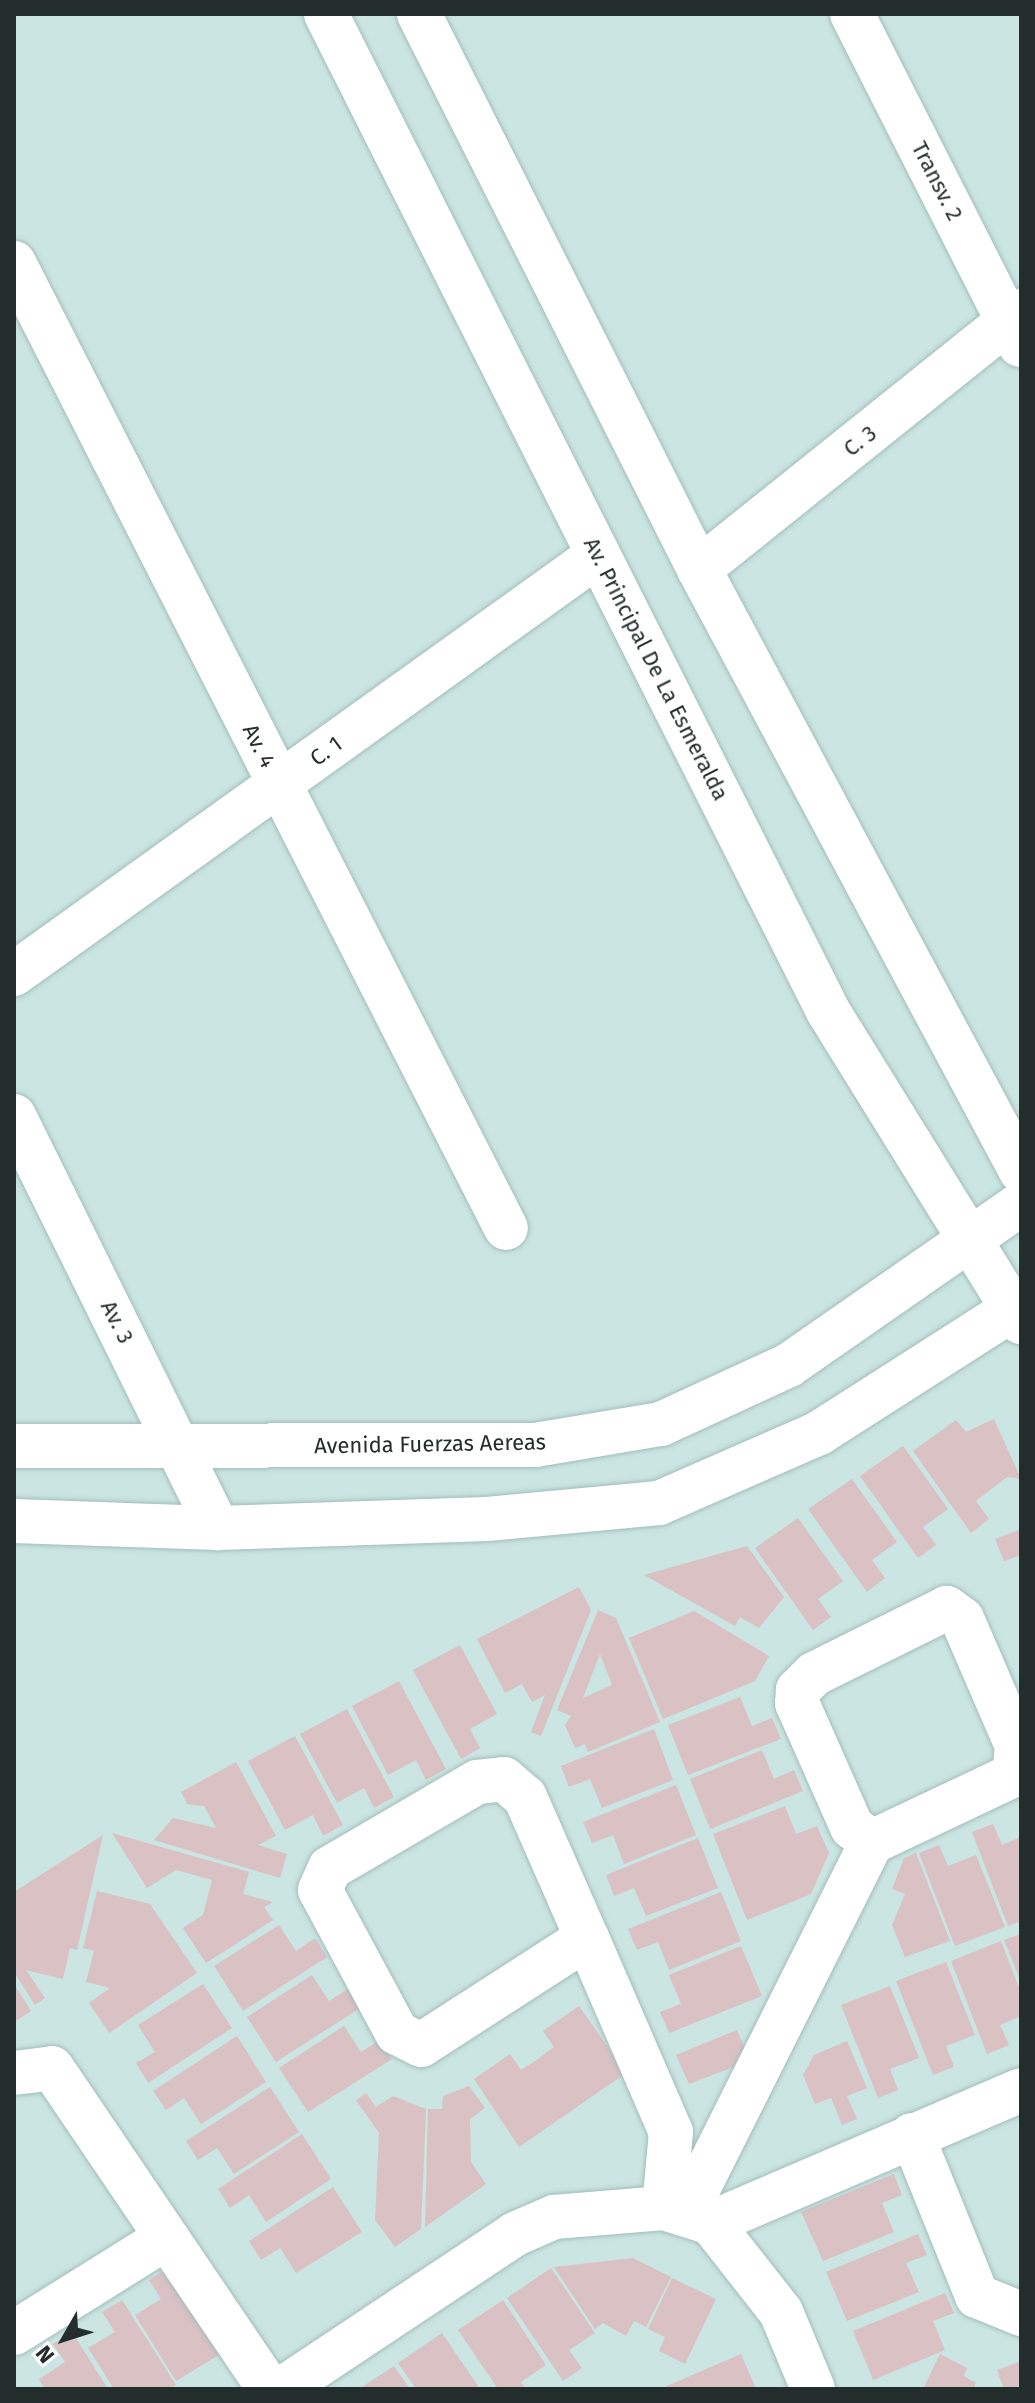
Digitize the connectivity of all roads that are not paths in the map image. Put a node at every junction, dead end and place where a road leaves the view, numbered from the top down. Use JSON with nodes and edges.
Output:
{"nodes":[{"id":1,"x":326,"y":14,"type":"edge"},
{"id":2,"x":419,"y":14,"type":"edge"},
{"id":3,"x":852,"y":14,"type":"edge"},
{"id":4,"x":14,"y":263,"type":"edge"},
{"id":5,"x":1017,"y":326,"type":"edge"},
{"id":6,"x":598,"y":555,"type":"junction"},
{"id":7,"x":699,"y":569,"type":"junction"},
{"id":8,"x":279,"y":786,"type":"junction"},
{"id":9,"x":14,"y":974,"type":"edge"},
{"id":10,"x":14,"y":1116,"type":"edge"},
{"id":11,"x":1021,"y":1171,"type":"edge"},
{"id":12,"x":1021,"y":1204,"type":"edge"},
{"id":13,"x":506,"y":1228,"type":"dead end"},
{"id":14,"x":965,"y":1243,"type":"junction"},
{"id":15,"x":1017,"y":1313,"type":"edge"},
{"id":16,"x":14,"y":1446,"type":"edge"},
{"id":17,"x":176,"y":1447,"type":"junction"},
{"id":18,"x":14,"y":1521,"type":"edge"},
{"id":19,"x":218,"y":1528,"type":"junction"},
{"id":20,"x":872,"y":1842,"type":"junction"},
{"id":21,"x":587,"y":1938,"type":"junction"},
{"id":22,"x":14,"y":2073,"type":"edge"},
{"id":23,"x":1021,"y":2090,"type":"edge"},
{"id":24,"x":912,"y":2135,"type":"junction"},
{"id":25,"x":688,"y":2214,"type":"junction"},
{"id":26,"x":166,"y":2238,"type":"junction"},
{"id":27,"x":1021,"y":2314,"type":"edge"},
{"id":28,"x":14,"y":2333,"type":"edge"},
{"id":29,"x":269,"y":2389,"type":"edge"},
{"id":30,"x":282,"y":2389,"type":"edge"},
{"id":31,"x":813,"y":2389,"type":"edge"}],
"edges":[{"from":1,"to":6,"type":"street","name":"Av. Principal De La Esmeralda"},
{"from":2,"to":7,"type":"street"},
{"from":3,"to":5,"type":"street","name":"Transv. 2"},
{"from":4,"to":8,"type":"street","name":"Av. 4"},
{"from":5,"to":7,"type":"street","name":"C. 3"},
{"from":6,"to":8,"type":"street","name":"C. 1"},
{"from":6,"to":14,"type":"street","name":"Av. Principal De La Esmeralda"},
{"from":7,"to":11,"type":"street"},
{"from":8,"to":9,"type":"street","name":"C. 1"},
{"from":8,"to":13,"type":"street","name":"Av. 4"},
{"from":10,"to":17,"type":"street","name":"Av. 3"},
{"from":12,"to":14,"type":"street","name":"Avenida Fuerzas Aereas"},
{"from":14,"to":15,"type":"street","name":"Av. Principal De La Esmeralda"},
{"from":14,"to":17,"type":"street","name":"Avenida Fuerzas Aereas"},
{"from":15,"to":19,"type":"street"},
{"from":16,"to":17,"type":"street","name":"Avenida Fuerzas Aereas"},
{"from":17,"to":19,"type":"street","name":"Av. 3"},
{"from":18,"to":19,"type":"street"},
{"from":20,"to":20,"type":"street"},
{"from":20,"to":25,"type":"street"},
{"from":21,"to":21,"type":"street"},
{"from":21,"to":25,"type":"street"},
{"from":22,"to":26,"type":"street"},
{"from":23,"to":24,"type":"street"},
{"from":24,"to":25,"type":"street"},
{"from":24,"to":27,"type":"street"},
{"from":25,"to":30,"type":"street"},
{"from":25,"to":31,"type":"street"},
{"from":26,"to":28,"type":"street"},
{"from":26,"to":29,"type":"street"}]}
